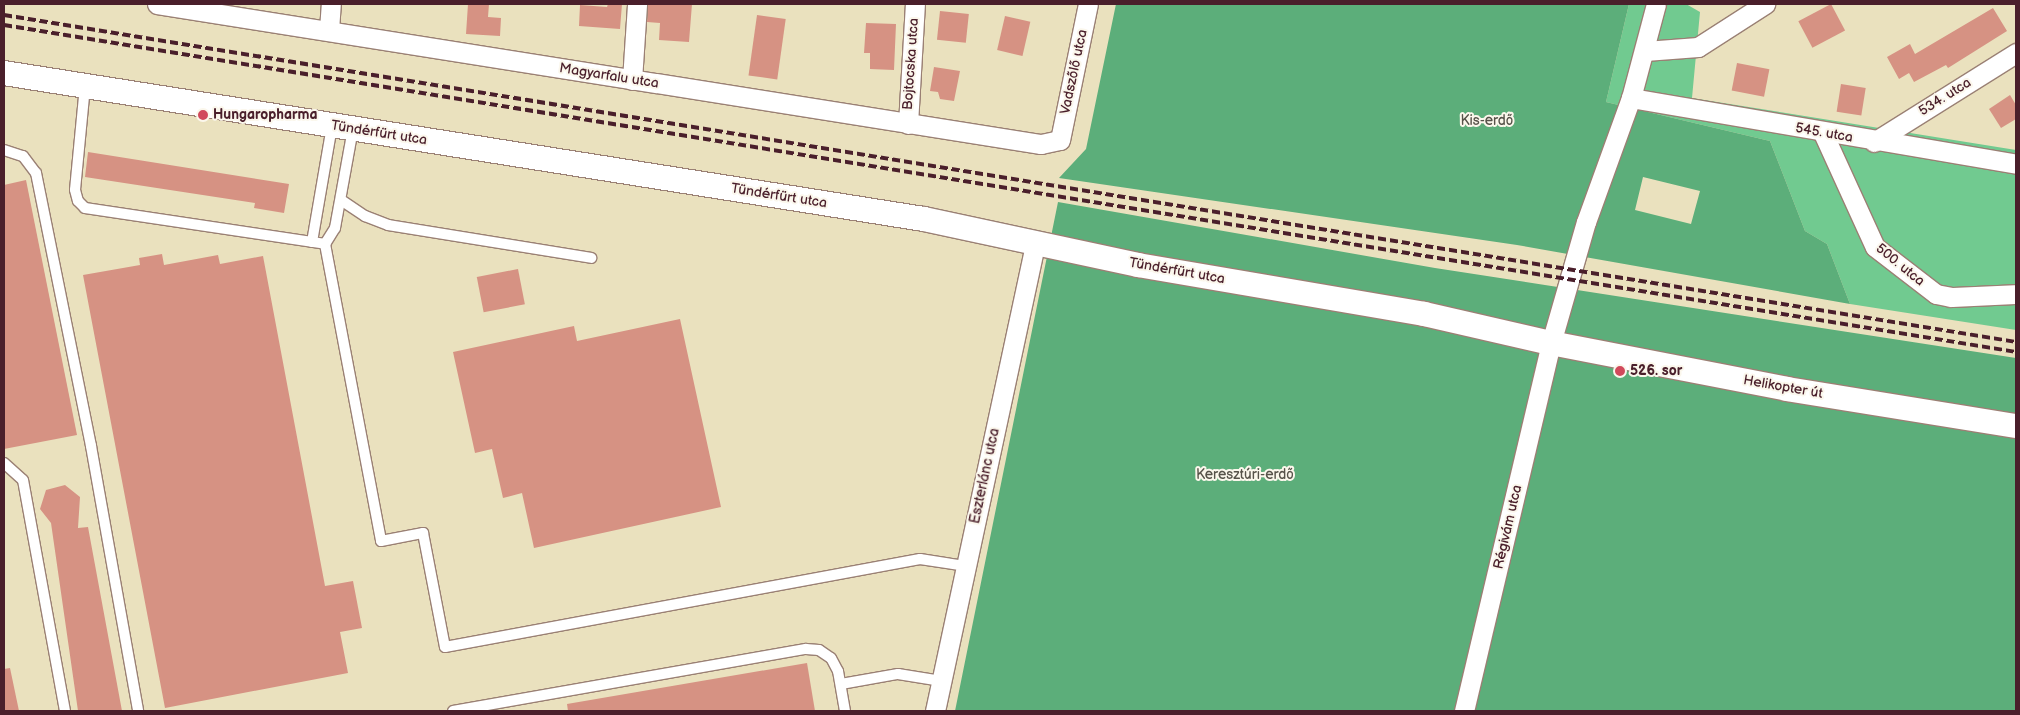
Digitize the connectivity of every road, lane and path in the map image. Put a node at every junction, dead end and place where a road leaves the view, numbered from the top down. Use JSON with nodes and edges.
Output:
{"nodes":[{"id":1,"x":157,"y":4,"type":"edge"},
{"id":2,"x":331,"y":4,"type":"edge"},
{"id":3,"x":637,"y":4,"type":"edge"},
{"id":4,"x":915,"y":4,"type":"edge"},
{"id":5,"x":1088,"y":4,"type":"edge"},
{"id":6,"x":1656,"y":4,"type":"edge"},
{"id":7,"x":1765,"y":4,"type":"edge"},
{"id":8,"x":329,"y":30,"type":"junction"},
{"id":9,"x":1645,"y":51,"type":"junction"},
{"id":10,"x":2016,"y":53,"type":"edge"},
{"id":11,"x":4,"y":73,"type":"edge"},
{"id":12,"x":632,"y":80,"type":"junction"},
{"id":13,"x":85,"y":85,"type":"junction"},
{"id":14,"x":1631,"y":98,"type":"junction"},
{"id":15,"x":908,"y":124,"type":"junction"},
{"id":16,"x":342,"y":127,"type":"junction"},
{"id":17,"x":1823,"y":133,"type":"junction"},
{"id":18,"x":1060,"y":140,"type":"joint"},
{"id":19,"x":1874,"y":142,"type":"junction"},
{"id":20,"x":4,"y":150,"type":"edge"},
{"id":21,"x":2016,"y":164,"type":"edge"},
{"id":22,"x":341,"y":200,"type":"junction"},
{"id":23,"x":1036,"y":241,"type":"junction"},
{"id":24,"x":312,"y":242,"type":"junction"},
{"id":25,"x":325,"y":244,"type":"junction"},
{"id":26,"x":591,"y":258,"type":"dead end"},
{"id":27,"x":2016,"y":294,"type":"edge"},
{"id":28,"x":1551,"y":343,"type":"junction"},
{"id":29,"x":2016,"y":426,"type":"edge"},
{"id":30,"x":4,"y":463,"type":"edge"},
{"id":31,"x":966,"y":566,"type":"junction"},
{"id":32,"x":941,"y":681,"type":"junction"},
{"id":33,"x":841,"y":684,"type":"junction"},
{"id":34,"x":65,"y":711,"type":"edge"},
{"id":35,"x":138,"y":711,"type":"edge"},
{"id":36,"x":454,"y":711,"type":"edge"},
{"id":37,"x":845,"y":711,"type":"edge"},
{"id":38,"x":935,"y":711,"type":"edge"},
{"id":39,"x":1464,"y":711,"type":"edge"}],
"edges":[{"from":1,"to":8,"type":"street","name":"Magyarfalu utca"},
{"from":2,"to":8,"type":"street"},
{"from":3,"to":12,"type":"street"},
{"from":4,"to":15,"type":"street","name":"Bojtocska utca"},
{"from":5,"to":18,"type":"street","name":"Vadszőlő utca"},
{"from":6,"to":9,"type":"street"},
{"from":7,"to":9,"type":"street"},
{"from":8,"to":12,"type":"street","name":"Magyarfalu utca"},
{"from":9,"to":14,"type":"street"},
{"from":10,"to":19,"type":"street","name":"534. utca"},
{"from":11,"to":13,"type":"street","name":"Tündérfürt utca"},
{"from":12,"to":15,"type":"street","name":"Magyarfalu utca"},
{"from":13,"to":16,"type":"street","name":"Tündérfürt utca"},
{"from":13,"to":24,"type":"lane"},
{"from":14,"to":17,"type":"street","name":"545. utca"},
{"from":14,"to":28,"type":"street"},
{"from":15,"to":18,"type":"street","name":"Magyarfalu utca"},
{"from":16,"to":22,"type":"lane"},
{"from":16,"to":23,"type":"street","name":"Tündérfürt utca"},
{"from":16,"to":24,"type":"lane"},
{"from":17,"to":19,"type":"street","name":"545. utca"},
{"from":17,"to":27,"type":"street","name":"500. utca"},
{"from":19,"to":21,"type":"street","name":"545. utca"},
{"from":20,"to":35,"type":"lane"},
{"from":22,"to":25,"type":"lane"},
{"from":22,"to":26,"type":"lane"},
{"from":23,"to":28,"type":"street","name":"Tündérfürt utca"},
{"from":23,"to":31,"type":"street","name":"Eszterlánc utca"},
{"from":24,"to":25,"type":"lane"},
{"from":25,"to":31,"type":"lane"},
{"from":28,"to":29,"type":"street","name":"Helikopter út"},
{"from":28,"to":39,"type":"street","name":"Régivám utca"},
{"from":30,"to":34,"type":"lane"},
{"from":31,"to":32,"type":"street","name":"Eszterlánc utca"},
{"from":32,"to":33,"type":"lane"},
{"from":32,"to":38,"type":"street","name":"Eszterlánc utca"},
{"from":33,"to":36,"type":"lane"},
{"from":33,"to":37,"type":"lane"}]}
